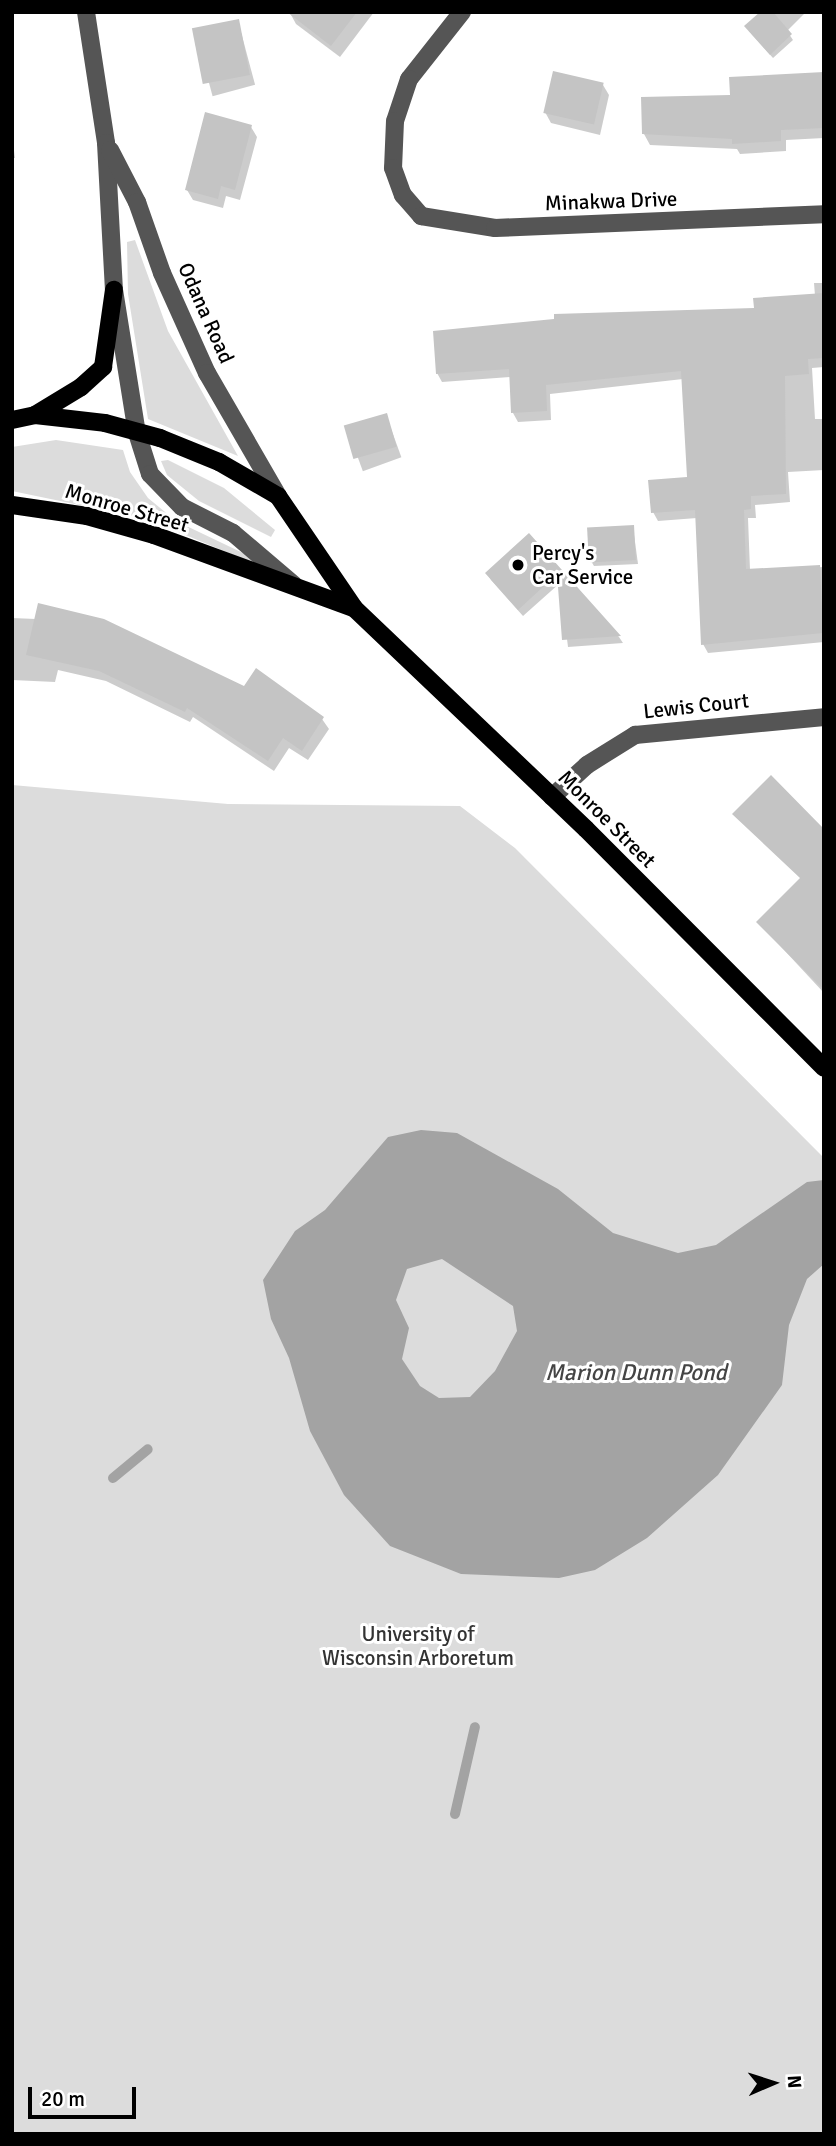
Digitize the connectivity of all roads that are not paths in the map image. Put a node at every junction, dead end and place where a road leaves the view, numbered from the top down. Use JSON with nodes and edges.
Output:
{"nodes":[{"id":1,"x":86,"y":12,"type":"edge"},
{"id":2,"x":462,"y":12,"type":"edge"},
{"id":3,"x":106,"y":143,"type":"junction"},
{"id":4,"x":824,"y":214,"type":"edge"},
{"id":5,"x":114,"y":290,"type":"junction"},
{"id":6,"x":35,"y":415,"type":"junction"},
{"id":7,"x":12,"y":420,"type":"edge"},
{"id":8,"x":137,"y":433,"type":"junction"},
{"id":9,"x":278,"y":496,"type":"junction"},
{"id":10,"x":12,"y":505,"type":"edge"},
{"id":11,"x":304,"y":593,"type":"junction"},
{"id":12,"x":354,"y":608,"type":"junction"},
{"id":13,"x":824,"y":718,"type":"edge"},
{"id":14,"x":552,"y":797,"type":"junction"},
{"id":15,"x":824,"y":1068,"type":"edge"}],
"edges":[{"from":1,"to":3,"type":"street","name":"Odana Road"},
{"from":2,"to":4,"type":"street","name":"Minakwa Drive"},
{"from":3,"to":5,"type":"street","name":"Odana Road"},
{"from":3,"to":9,"type":"street","name":"Odana Road"},
{"from":5,"to":6,"type":"main road"},
{"from":5,"to":8,"type":"street","name":"Odana Road"},
{"from":6,"to":7,"type":"main road"},
{"from":6,"to":8,"type":"main road"},
{"from":8,"to":9,"type":"main road","name":"Monroe Street"},
{"from":8,"to":11,"type":"street","name":"Monroe Street"},
{"from":9,"to":12,"type":"main road","name":"Monroe Street"},
{"from":10,"to":11,"type":"main road","name":"Monroe Street"},
{"from":11,"to":12,"type":"main road","name":"Monroe Street"},
{"from":12,"to":14,"type":"main road","name":"Monroe Street"},
{"from":13,"to":14,"type":"street","name":"Lewis Court"},
{"from":14,"to":15,"type":"main road","name":"Monroe Street"}]}
